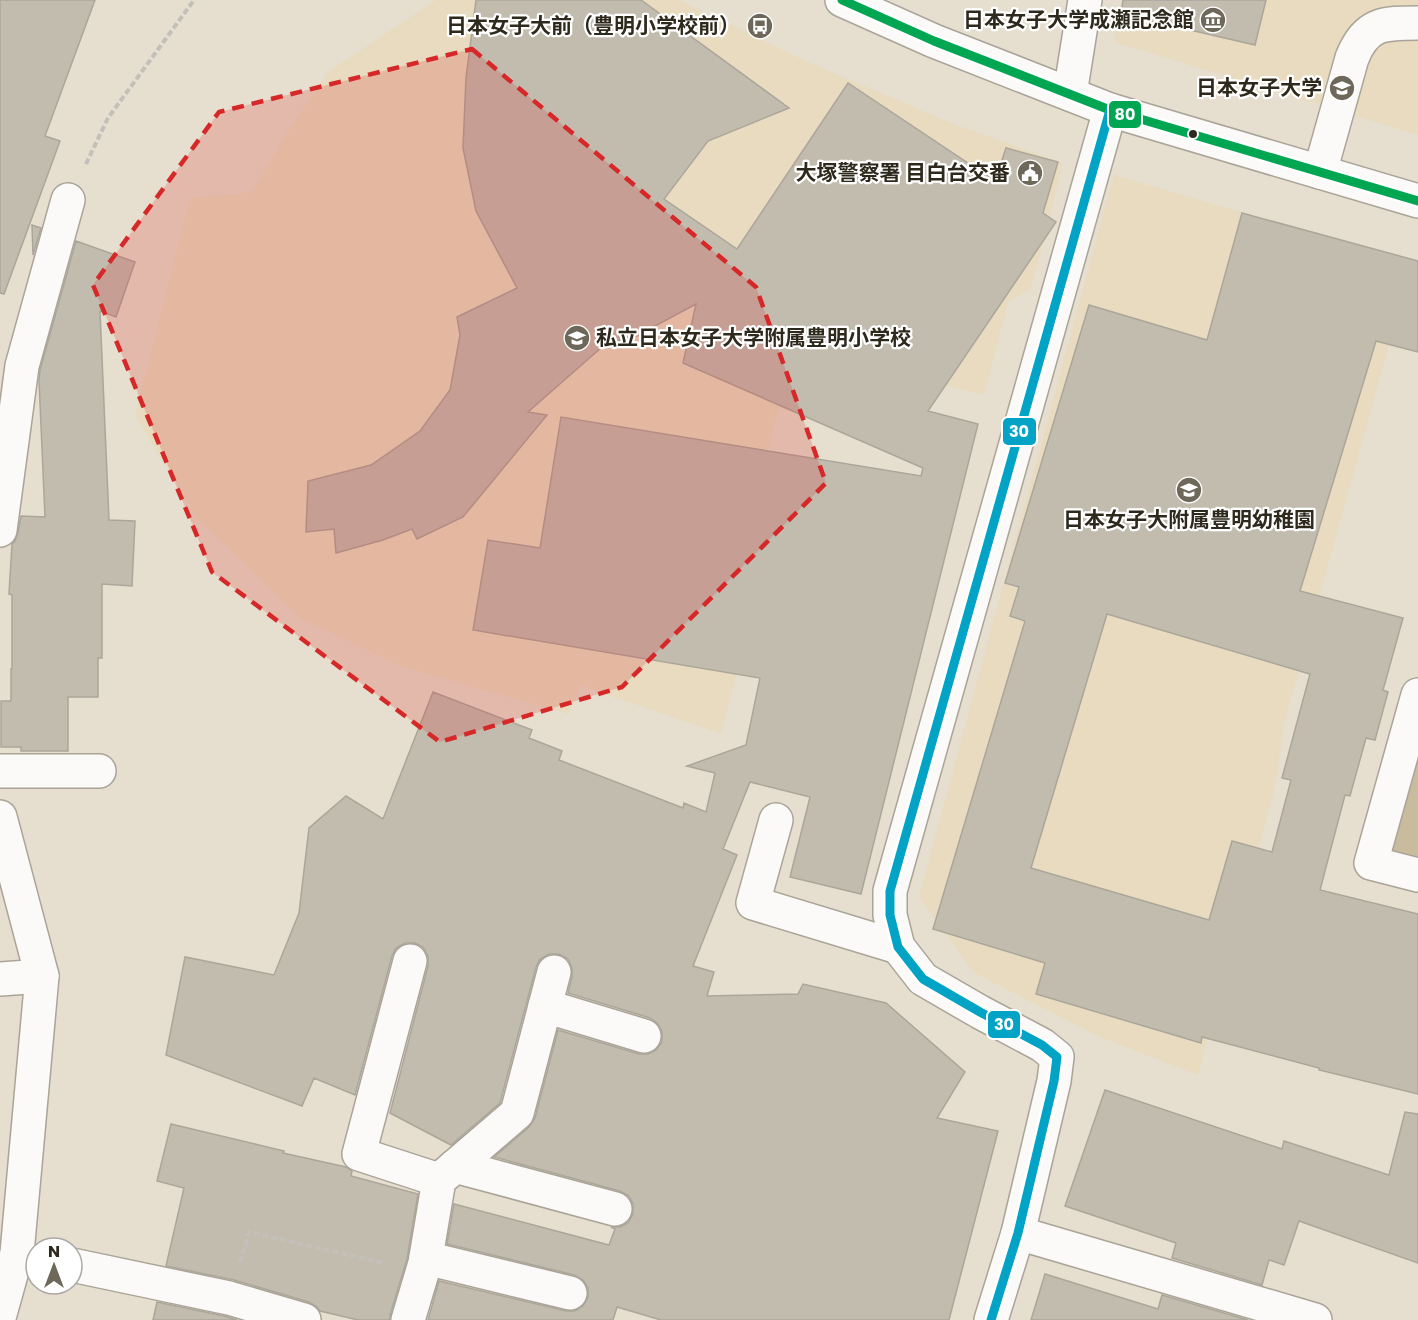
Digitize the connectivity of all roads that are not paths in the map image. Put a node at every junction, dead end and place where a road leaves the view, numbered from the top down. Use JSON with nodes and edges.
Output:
{"nodes":[{"id":1,"x":842,"y":0,"type":"edge"},
{"id":2,"x":1085,"y":0,"type":"edge"},
{"id":3,"x":1418,"y":23,"type":"edge"},
{"id":4,"x":1070,"y":94,"type":"junction"},
{"id":5,"x":1110,"y":110,"type":"junction"},
{"id":6,"x":1320,"y":172,"type":"junction"},
{"id":7,"x":68,"y":200,"type":"road end"},
{"id":8,"x":1418,"y":201,"type":"edge"},
{"id":9,"x":0,"y":530,"type":"edge"},
{"id":10,"x":1418,"y":695,"type":"edge"},
{"id":11,"x":0,"y":771,"type":"edge"},
{"id":12,"x":99,"y":771,"type":"dead end"},
{"id":13,"x":776,"y":820,"type":"dead end"},
{"id":14,"x":0,"y":821,"type":"edge"},
{"id":15,"x":1418,"y":875,"type":"edge"},
{"id":16,"x":898,"y":947,"type":"junction"},
{"id":17,"x":410,"y":961,"type":"dead end"},
{"id":18,"x":554,"y":972,"type":"dead end"},
{"id":19,"x":42,"y":976,"type":"junction"},
{"id":20,"x":0,"y":979,"type":"edge"},
{"id":21,"x":546,"y":1006,"type":"junction"},
{"id":22,"x":644,"y":1036,"type":"dead end"},
{"id":23,"x":447,"y":1173,"type":"junction"},
{"id":24,"x":615,"y":1209,"type":"dead end"},
{"id":25,"x":1018,"y":1233,"type":"junction"},
{"id":26,"x":27,"y":1236,"type":"edge"},
{"id":27,"x":24,"y":1260,"type":"edge"},
{"id":28,"x":424,"y":1265,"type":"junction"},
{"id":29,"x":84,"y":1268,"type":"edge"},
{"id":30,"x":570,"y":1293,"type":"dead end"},
{"id":31,"x":0,"y":1314,"type":"edge"},
{"id":32,"x":304,"y":1320,"type":"edge"},
{"id":33,"x":408,"y":1320,"type":"edge"},
{"id":34,"x":991,"y":1320,"type":"edge"},
{"id":35,"x":1315,"y":1320,"type":"edge"}],
"edges":[{"from":1,"to":4,"type":"street"},
{"from":2,"to":4,"type":"street"},
{"from":3,"to":6,"type":"street"},
{"from":4,"to":5,"type":"street"},
{"from":5,"to":6,"type":"street"},
{"from":5,"to":16,"type":"street"},
{"from":6,"to":8,"type":"street"},
{"from":7,"to":9,"type":"street"},
{"from":10,"to":15,"type":"street"},
{"from":11,"to":12,"type":"street"},
{"from":13,"to":16,"type":"street"},
{"from":14,"to":19,"type":"street"},
{"from":16,"to":25,"type":"street"},
{"from":17,"to":23,"type":"street"},
{"from":18,"to":21,"type":"street"},
{"from":19,"to":20,"type":"street"},
{"from":19,"to":26,"type":"street"},
{"from":21,"to":22,"type":"street"},
{"from":21,"to":23,"type":"street"},
{"from":23,"to":24,"type":"street"},
{"from":23,"to":28,"type":"street"},
{"from":25,"to":34,"type":"street"},
{"from":25,"to":35,"type":"street"},
{"from":27,"to":31,"type":"street"},
{"from":28,"to":30,"type":"street"},
{"from":28,"to":33,"type":"street"},
{"from":29,"to":32,"type":"street"}]}
